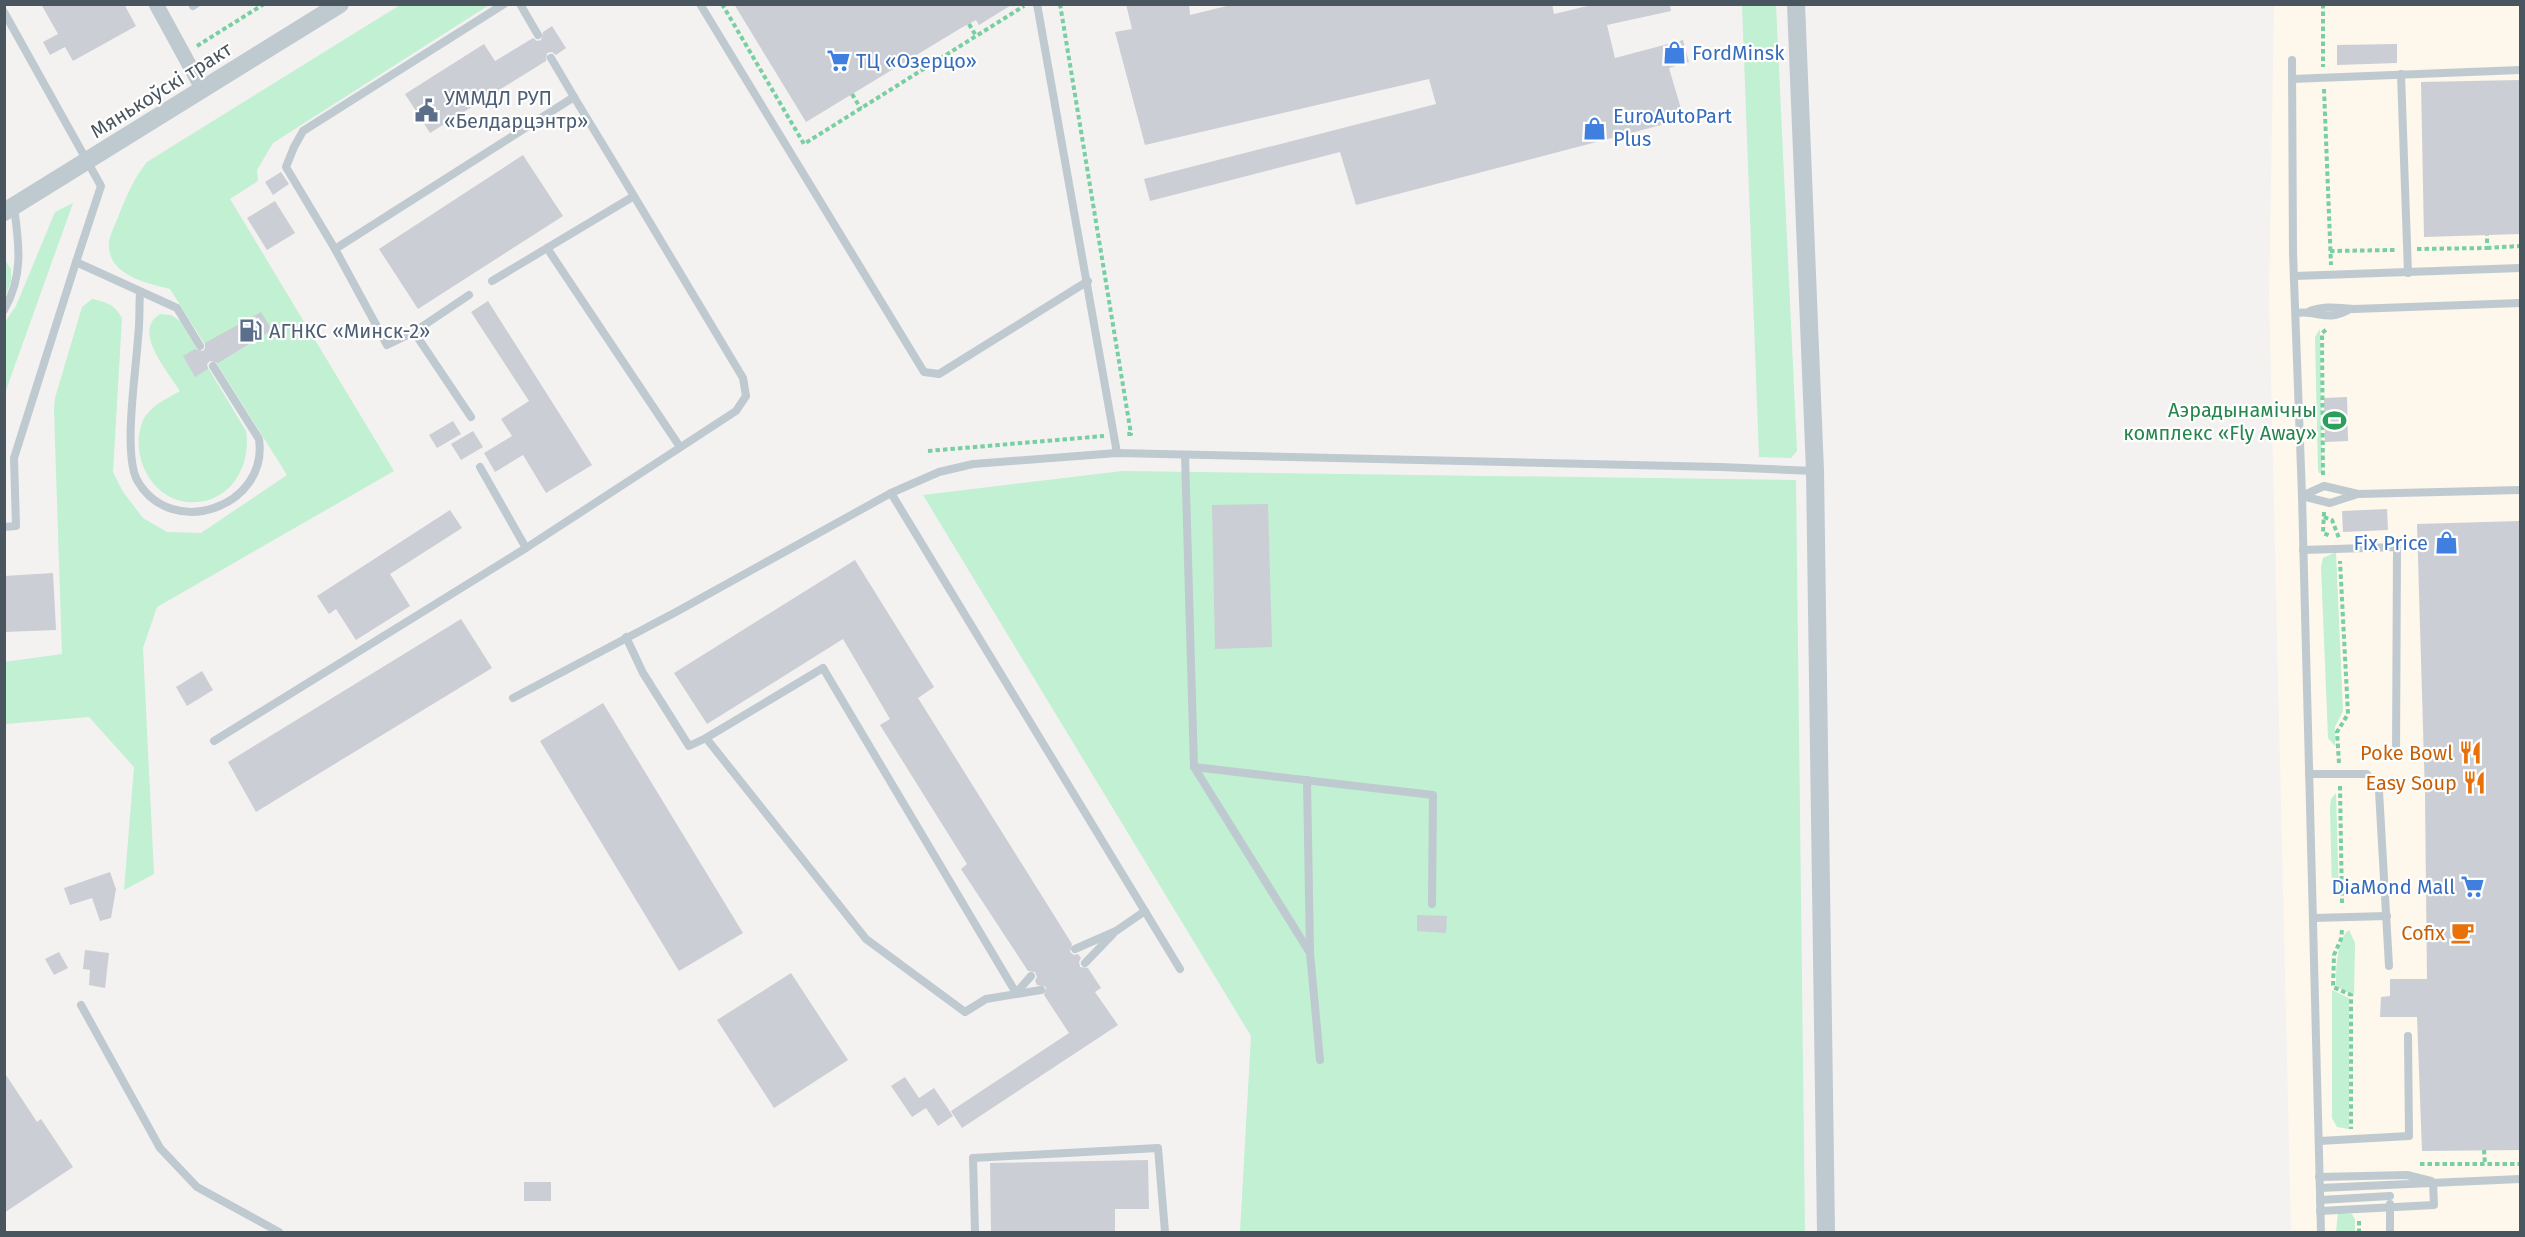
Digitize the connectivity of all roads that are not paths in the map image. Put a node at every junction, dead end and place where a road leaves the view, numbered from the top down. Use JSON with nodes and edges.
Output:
{"nodes":[{"id":1,"x":156,"y":4,"type":"edge"},
{"id":2,"x":504,"y":4,"type":"edge"},
{"id":3,"x":520,"y":4,"type":"edge"},
{"id":4,"x":700,"y":4,"type":"edge"},
{"id":5,"x":1037,"y":4,"type":"edge"},
{"id":6,"x":1796,"y":4,"type":"edge"},
{"id":7,"x":335,"y":6,"type":"edge"},
{"id":8,"x":4,"y":12,"type":"edge"},
{"id":9,"x":538,"y":35,"type":"dead end"},
{"id":10,"x":551,"y":58,"type":"dead end"},
{"id":11,"x":2292,"y":60,"type":"dead end"},
{"id":12,"x":2520,"y":70,"type":"edge"},
{"id":13,"x":2401,"y":74,"type":"junction"},
{"id":14,"x":2292,"y":79,"type":"junction"},
{"id":15,"x":203,"y":90,"type":"junction"},
{"id":16,"x":574,"y":97,"type":"junction"},
{"id":17,"x":89,"y":162,"type":"junction"},
{"id":18,"x":634,"y":196,"type":"junction"},
{"id":19,"x":9,"y":209,"type":"edge"},
{"id":20,"x":547,"y":248,"type":"junction"},
{"id":21,"x":335,"y":249,"type":"junction"},
{"id":22,"x":76,"y":262,"type":"junction"},
{"id":23,"x":2520,"y":268,"type":"edge"},
{"id":24,"x":2408,"y":273,"type":"junction"},
{"id":25,"x":2295,"y":276,"type":"junction"},
{"id":26,"x":1088,"y":281,"type":"junction"},
{"id":27,"x":492,"y":282,"type":"dead end"},
{"id":28,"x":140,"y":292,"type":"junction"},
{"id":29,"x":469,"y":295,"type":"dead end"},
{"id":30,"x":2520,"y":303,"type":"edge"},
{"id":31,"x":4,"y":310,"type":"edge"},
{"id":32,"x":2296,"y":313,"type":"junction"},
{"id":33,"x":414,"y":332,"type":"junction"},
{"id":34,"x":200,"y":346,"type":"dead end"},
{"id":35,"x":213,"y":366,"type":"dead end"},
{"id":36,"x":471,"y":417,"type":"dead end"},
{"id":37,"x":680,"y":447,"type":"junction"},
{"id":38,"x":1117,"y":453,"type":"junction"},
{"id":39,"x":1185,"y":455,"type":"junction"},
{"id":40,"x":480,"y":467,"type":"dead end"},
{"id":41,"x":1815,"y":471,"type":"junction"},
{"id":42,"x":2520,"y":490,"type":"edge"},
{"id":43,"x":891,"y":493,"type":"junction"},
{"id":44,"x":2358,"y":494,"type":"junction"},
{"id":45,"x":2302,"y":496,"type":"junction"},
{"id":46,"x":4,"y":527,"type":"edge"},
{"id":47,"x":526,"y":548,"type":"junction"},
{"id":48,"x":2303,"y":550,"type":"junction"},
{"id":49,"x":626,"y":638,"type":"junction"},
{"id":50,"x":513,"y":698,"type":"dead end"},
{"id":51,"x":706,"y":738,"type":"junction"},
{"id":52,"x":214,"y":741,"type":"dead end"},
{"id":53,"x":2396,"y":757,"type":"dead end"},
{"id":54,"x":1194,"y":767,"type":"junction"},
{"id":55,"x":2309,"y":774,"type":"junction"},
{"id":56,"x":1306,"y":780,"type":"junction"},
{"id":57,"x":1432,"y":904,"type":"dead end"},
{"id":58,"x":1145,"y":911,"type":"junction"},
{"id":59,"x":2387,"y":916,"type":"junction"},
{"id":60,"x":2313,"y":918,"type":"junction"},
{"id":61,"x":1116,"y":931,"type":"junction"},
{"id":62,"x":1075,"y":949,"type":"dead end"},
{"id":63,"x":1310,"y":953,"type":"junction"},
{"id":64,"x":1085,"y":963,"type":"dead end"},
{"id":65,"x":2389,"y":966,"type":"dead end"},
{"id":66,"x":1180,"y":969,"type":"dead end"},
{"id":67,"x":1031,"y":976,"type":"dead end"},
{"id":68,"x":1041,"y":990,"type":"dead end"},
{"id":69,"x":1016,"y":993,"type":"junction"},
{"id":70,"x":81,"y":1005,"type":"dead end"},
{"id":71,"x":2408,"y":1036,"type":"dead end"},
{"id":72,"x":1320,"y":1060,"type":"dead end"},
{"id":73,"x":2319,"y":1141,"type":"junction"},
{"id":74,"x":2319,"y":1177,"type":"junction"},
{"id":75,"x":2520,"y":1179,"type":"edge"},
{"id":76,"x":2436,"y":1183,"type":"junction"},
{"id":77,"x":2390,"y":1186,"type":"junction"},
{"id":78,"x":2320,"y":1188,"type":"junction"},
{"id":79,"x":2390,"y":1196,"type":"junction"},
{"id":80,"x":2320,"y":1200,"type":"junction"},
{"id":81,"x":2390,"y":1207,"type":"junction"},
{"id":82,"x":2320,"y":1211,"type":"junction"},
{"id":83,"x":279,"y":1233,"type":"edge"},
{"id":84,"x":975,"y":1233,"type":"edge"},
{"id":85,"x":1165,"y":1233,"type":"edge"},
{"id":86,"x":1826,"y":1233,"type":"edge"},
{"id":87,"x":2321,"y":1233,"type":"edge"},
{"id":88,"x":2390,"y":1233,"type":"edge"}],
"edges":[{"from":1,"to":15,"type":"street"},
{"from":2,"to":21,"type":"lane"},
{"from":3,"to":9,"type":"lane"},
{"from":4,"to":26,"type":"lane"},
{"from":5,"to":26,"type":"lane"},
{"from":6,"to":41,"type":"street"},
{"from":7,"to":15,"type":"street","name":"Мянькоўскі тракт"},
{"from":8,"to":17,"type":"lane"},
{"from":10,"to":16,"type":"lane"},
{"from":11,"to":14,"type":"lane"},
{"from":12,"to":13,"type":"lane"},
{"from":13,"to":14,"type":"lane"},
{"from":13,"to":24,"type":"lane"},
{"from":14,"to":25,"type":"lane"},
{"from":15,"to":17,"type":"street","name":"Мянькоўскі тракт"},
{"from":16,"to":18,"type":"lane"},
{"from":16,"to":21,"type":"lane"},
{"from":17,"to":19,"type":"street","name":"Мянькоўскі тракт"},
{"from":17,"to":22,"type":"lane"},
{"from":18,"to":20,"type":"lane"},
{"from":18,"to":37,"type":"lane"},
{"from":19,"to":31,"type":"lane"},
{"from":20,"to":27,"type":"lane"},
{"from":20,"to":37,"type":"lane"},
{"from":21,"to":33,"type":"lane"},
{"from":22,"to":28,"type":"lane"},
{"from":22,"to":46,"type":"lane"},
{"from":23,"to":24,"type":"lane"},
{"from":24,"to":25,"type":"lane"},
{"from":25,"to":32,"type":"lane"},
{"from":26,"to":38,"type":"lane"},
{"from":28,"to":34,"type":"lane"},
{"from":28,"to":35,"type":"lane"},
{"from":29,"to":33,"type":"lane"},
{"from":30,"to":32,"type":"lane"},
{"from":32,"to":45,"type":"lane"},
{"from":33,"to":36,"type":"lane"},
{"from":37,"to":47,"type":"lane"},
{"from":38,"to":39,"type":"lane"},
{"from":38,"to":43,"type":"lane"},
{"from":39,"to":41,"type":"lane"},
{"from":39,"to":54,"type":"lane"},
{"from":40,"to":47,"type":"lane"},
{"from":41,"to":86,"type":"street"},
{"from":42,"to":44,"type":"lane"},
{"from":43,"to":49,"type":"lane"},
{"from":43,"to":58,"type":"lane"},
{"from":44,"to":45,"type":"lane"},
{"from":44,"to":45,"type":"lane"},
{"from":45,"to":48,"type":"lane"},
{"from":47,"to":52,"type":"lane"},
{"from":48,"to":53,"type":"lane"},
{"from":48,"to":55,"type":"lane"},
{"from":49,"to":50,"type":"lane"},
{"from":49,"to":51,"type":"lane"},
{"from":51,"to":69,"type":"lane"},
{"from":51,"to":69,"type":"lane"},
{"from":54,"to":56,"type":"lane"},
{"from":54,"to":63,"type":"lane"},
{"from":55,"to":59,"type":"lane"},
{"from":55,"to":60,"type":"lane"},
{"from":56,"to":57,"type":"lane"},
{"from":56,"to":63,"type":"lane"},
{"from":58,"to":61,"type":"lane"},
{"from":58,"to":66,"type":"lane"},
{"from":59,"to":60,"type":"lane"},
{"from":59,"to":65,"type":"lane"},
{"from":60,"to":73,"type":"lane"},
{"from":61,"to":62,"type":"lane"},
{"from":61,"to":64,"type":"lane"},
{"from":63,"to":72,"type":"lane"},
{"from":67,"to":69,"type":"lane"},
{"from":68,"to":69,"type":"lane"},
{"from":70,"to":83,"type":"lane"},
{"from":71,"to":73,"type":"lane"},
{"from":73,"to":74,"type":"lane"},
{"from":74,"to":76,"type":"lane"},
{"from":74,"to":78,"type":"lane"},
{"from":75,"to":76,"type":"lane"},
{"from":76,"to":77,"type":"lane"},
{"from":76,"to":81,"type":"lane"},
{"from":77,"to":78,"type":"lane"},
{"from":77,"to":79,"type":"lane"},
{"from":78,"to":80,"type":"lane"},
{"from":79,"to":80,"type":"lane"},
{"from":79,"to":81,"type":"lane"},
{"from":80,"to":82,"type":"lane"},
{"from":81,"to":82,"type":"lane"},
{"from":81,"to":88,"type":"lane"},
{"from":82,"to":87,"type":"lane"},
{"from":84,"to":85,"type":"lane"}]}
